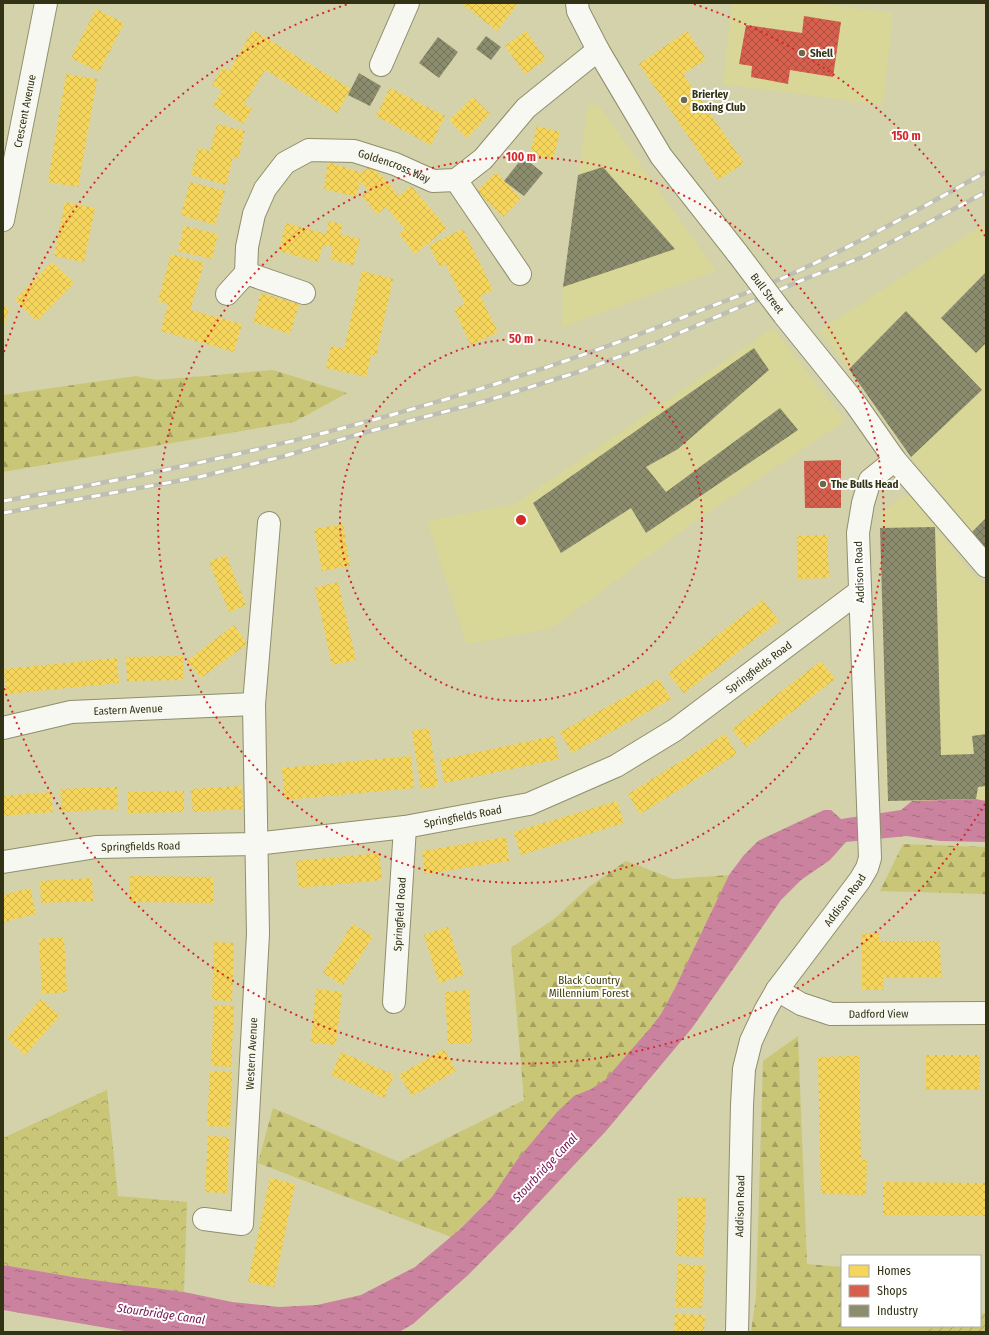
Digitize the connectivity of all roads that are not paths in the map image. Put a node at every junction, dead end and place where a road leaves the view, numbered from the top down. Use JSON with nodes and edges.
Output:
{"nodes":[{"id":1,"x":46,"y":3,"type":"edge"},
{"id":2,"x":408,"y":3,"type":"edge"},
{"id":3,"x":577,"y":3,"type":"edge"},
{"id":4,"x":598,"y":50,"type":"junction"},
{"id":5,"x":381,"y":65,"type":"dead end"},
{"id":6,"x":456,"y":180,"type":"junction"},
{"id":7,"x":3,"y":220,"type":"edge"},
{"id":8,"x":246,"y":273,"type":"junction"},
{"id":9,"x":520,"y":274,"type":"dead end"},
{"id":10,"x":304,"y":293,"type":"dead end"},
{"id":11,"x":227,"y":294,"type":"dead end"},
{"id":12,"x":895,"y":460,"type":"junction"},
{"id":13,"x":269,"y":524,"type":"dead end"},
{"id":14,"x":986,"y":566,"type":"edge"},
{"id":15,"x":860,"y":591,"type":"junction"},
{"id":16,"x":254,"y":704,"type":"junction"},
{"id":17,"x":3,"y":728,"type":"edge"},
{"id":18,"x":405,"y":826,"type":"junction"},
{"id":19,"x":255,"y":844,"type":"junction"},
{"id":20,"x":3,"y":862,"type":"edge"},
{"id":21,"x":777,"y":990,"type":"junction"},
{"id":22,"x":394,"y":1002,"type":"dead end"},
{"id":23,"x":986,"y":1013,"type":"edge"},
{"id":24,"x":204,"y":1219,"type":"dead end"},
{"id":25,"x":737,"y":1332,"type":"edge"}],
"edges":[{"from":1,"to":7,"type":"street","name":"Crescent Avenue"},
{"from":2,"to":5,"type":"street"},
{"from":3,"to":4,"type":"street","name":"Bull Street"},
{"from":4,"to":6,"type":"street"},
{"from":4,"to":12,"type":"street","name":"Bull Street","bridge":true},
{"from":6,"to":8,"type":"street","name":"Goldencross Way"},
{"from":6,"to":9,"type":"street"},
{"from":8,"to":10,"type":"street"},
{"from":8,"to":11,"type":"street"},
{"from":12,"to":14,"type":"street","name":"Bull Street"},
{"from":12,"to":15,"type":"street","name":"Addison Road"},
{"from":13,"to":16,"type":"street"},
{"from":15,"to":18,"type":"street","name":"Springfields Road"},
{"from":15,"to":21,"type":"street","name":"Addison Road"},
{"from":16,"to":17,"type":"street","name":"Eastern Avenue"},
{"from":16,"to":19,"type":"street"},
{"from":18,"to":19,"type":"street","name":"Springfields Road"},
{"from":18,"to":22,"type":"street","name":"Springfield Road"},
{"from":19,"to":20,"type":"street","name":"Springfields Road"},
{"from":19,"to":24,"type":"street","name":"Western Avenue"},
{"from":21,"to":23,"type":"street","name":"Dadford View"},
{"from":21,"to":25,"type":"street","name":"Addison Road"}]}
